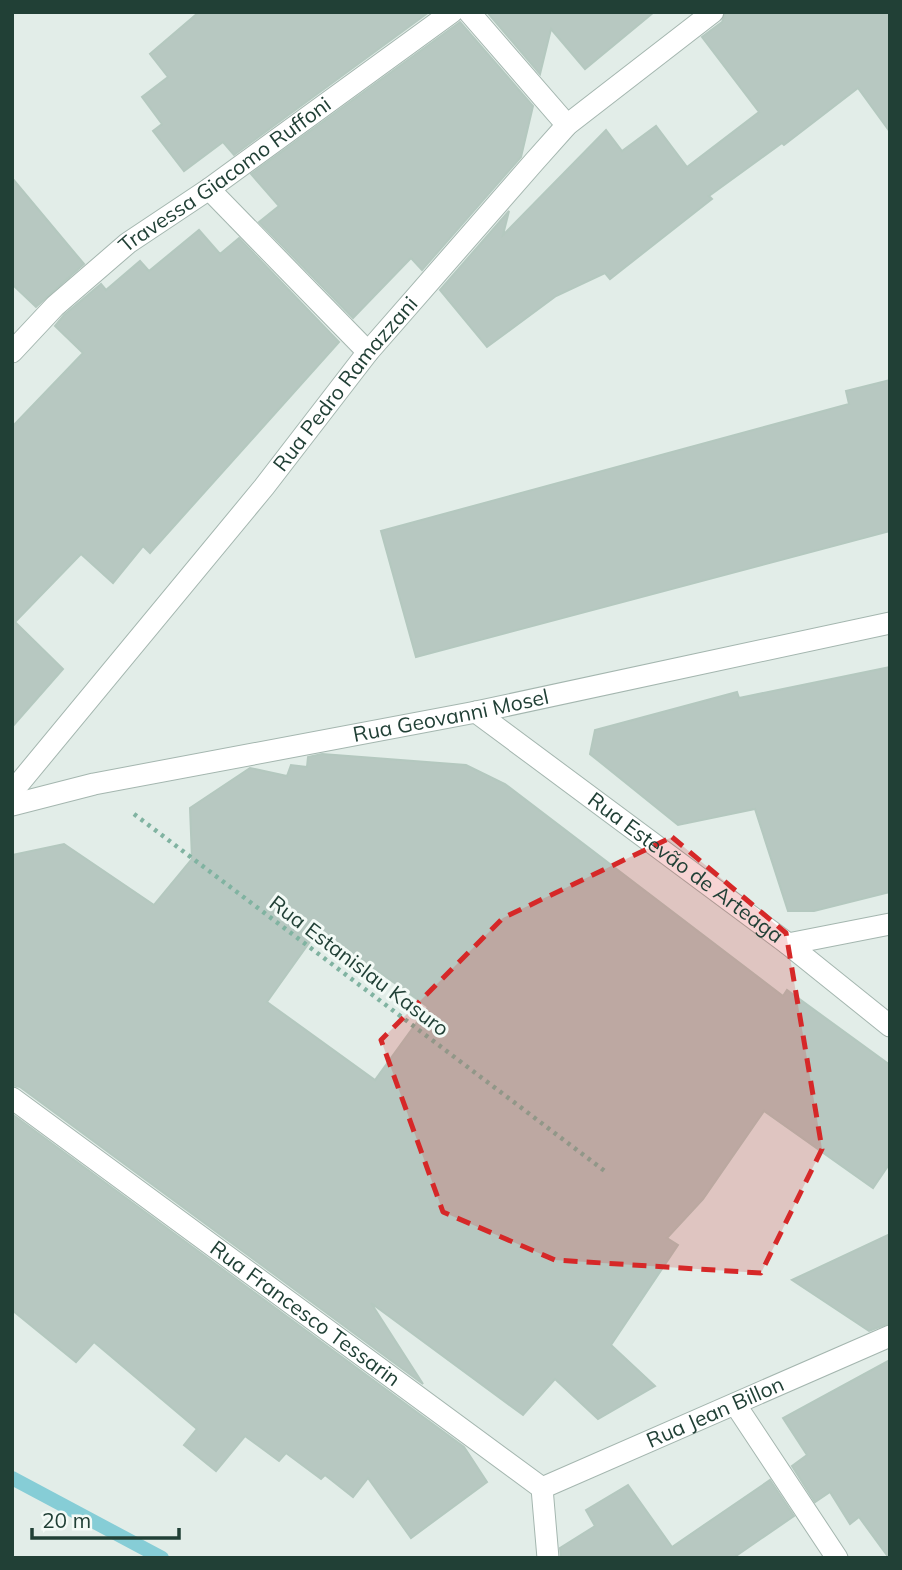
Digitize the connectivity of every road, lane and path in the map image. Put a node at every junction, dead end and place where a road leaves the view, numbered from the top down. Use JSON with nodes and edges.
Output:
{"nodes":[{"id":1,"x":452,"y":12,"type":"edge"},
{"id":2,"x":469,"y":12,"type":"edge"},
{"id":3,"x":713,"y":12,"type":"edge"},
{"id":4,"x":568,"y":125,"type":"junction"},
{"id":5,"x":209,"y":189,"type":"junction"},
{"id":6,"x":12,"y":352,"type":"edge"},
{"id":7,"x":368,"y":352,"type":"junction"},
{"id":8,"x":890,"y":623,"type":"edge"},
{"id":9,"x":476,"y":712,"type":"junction"},
{"id":10,"x":94,"y":784,"type":"junction"},
{"id":11,"x":12,"y":792,"type":"edge"},
{"id":12,"x":12,"y":805,"type":"edge"},
{"id":13,"x":890,"y":923,"type":"edge"},
{"id":14,"x":788,"y":944,"type":"junction"},
{"id":15,"x":890,"y":1026,"type":"edge"},
{"id":16,"x":12,"y":1098,"type":"edge"},
{"id":17,"x":606,"y":1172,"type":"dead end"},
{"id":18,"x":890,"y":1336,"type":"edge"},
{"id":19,"x":735,"y":1404,"type":"junction"},
{"id":20,"x":542,"y":1488,"type":"junction"},
{"id":21,"x":548,"y":1558,"type":"edge"},
{"id":22,"x":837,"y":1558,"type":"edge"}],
"edges":[{"from":1,"to":5,"type":"street","name":"Travessa Giacomo Ruffoni"},
{"from":2,"to":4,"type":"street"},
{"from":3,"to":4,"type":"street","name":"Rua Pedro Ramazzani"},
{"from":4,"to":7,"type":"street","name":"Rua Pedro Ramazzani"},
{"from":5,"to":6,"type":"street","name":"Travessa Giacomo Ruffoni"},
{"from":5,"to":7,"type":"street"},
{"from":7,"to":11,"type":"street","name":"Rua Pedro Ramazzani"},
{"from":8,"to":9,"type":"street","name":"Rua Geovanni Mosel"},
{"from":9,"to":10,"type":"street","name":"Rua Geovanni Mosel"},
{"from":9,"to":14,"type":"street","name":"Rua Estevão de Arteaga"},
{"from":10,"to":12,"type":"street","name":"Rua Geovanni Mosel"},
{"from":10,"to":17,"type":"path","name":"Rua Estanislau Kasuro"},
{"from":13,"to":14,"type":"street"},
{"from":14,"to":15,"type":"street","name":"Rua Estevão de Arteaga"},
{"from":16,"to":20,"type":"street","name":"Rua Francesco Tessarin"},
{"from":18,"to":19,"type":"street","name":"Rua Jean Billon"},
{"from":19,"to":20,"type":"street","name":"Rua Jean Billon"},
{"from":19,"to":22,"type":"street"},
{"from":20,"to":21,"type":"street"}]}
